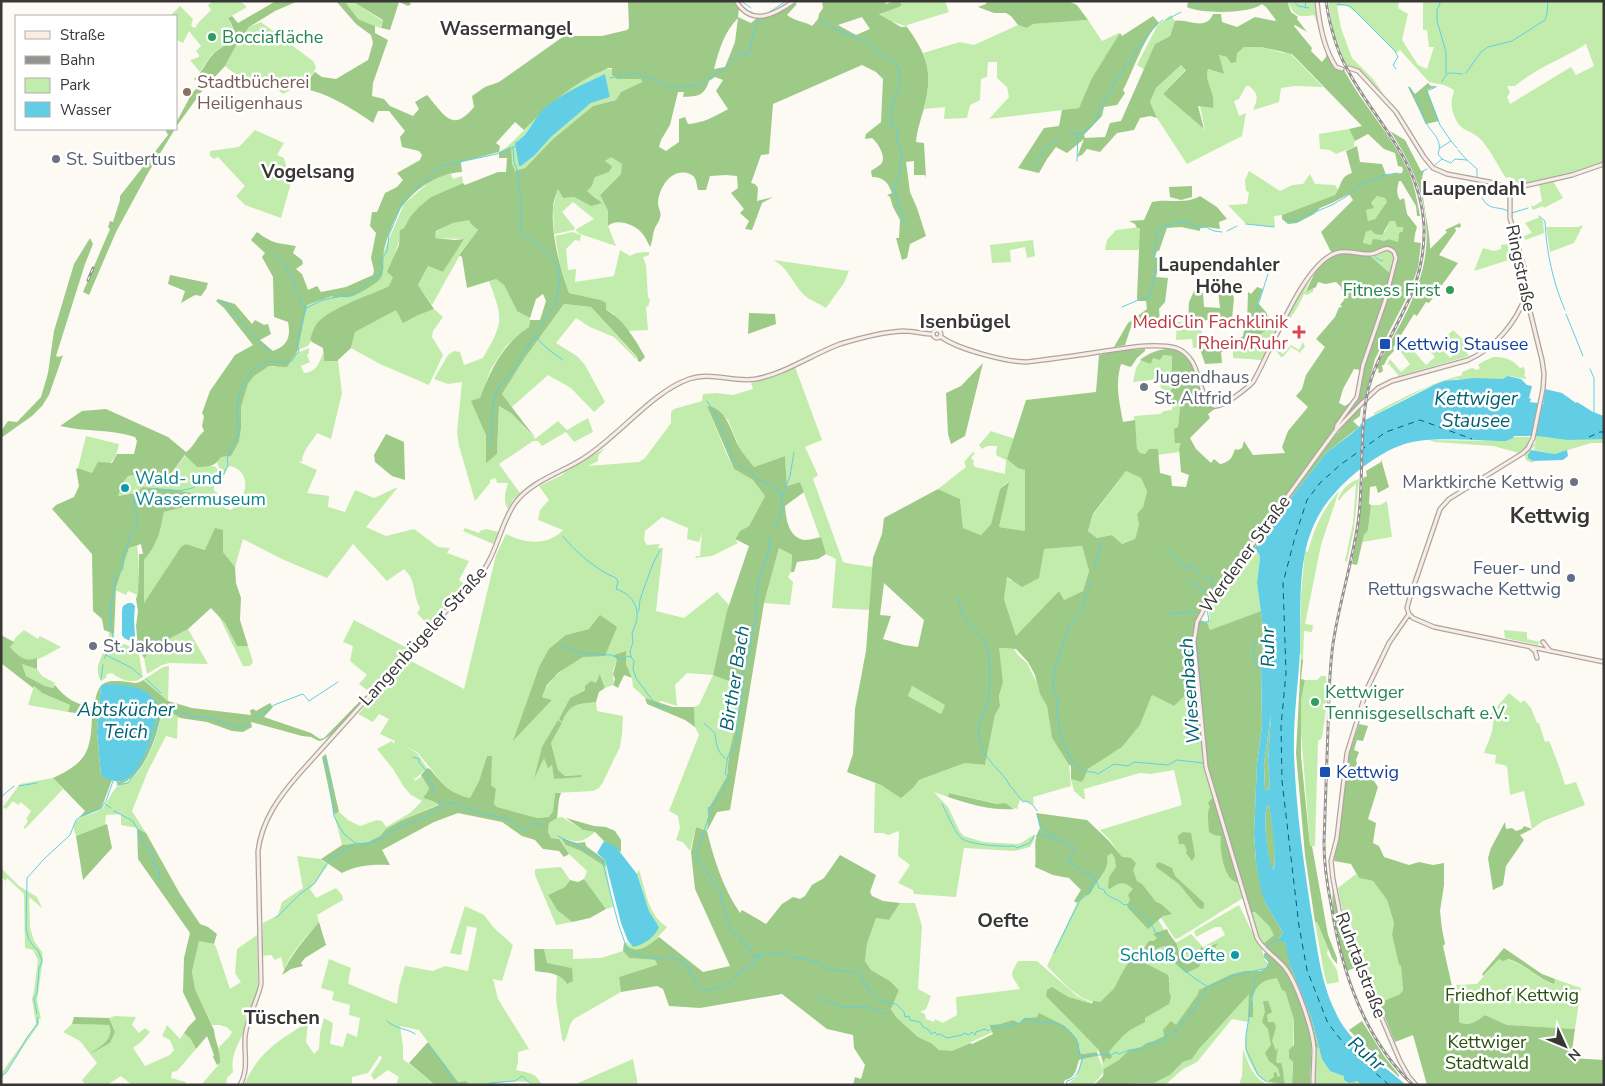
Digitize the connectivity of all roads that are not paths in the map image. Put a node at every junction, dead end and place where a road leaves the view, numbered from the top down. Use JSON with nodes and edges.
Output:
{"nodes":[{"id":1,"x":736,"y":1,"type":"edge"},
{"id":2,"x":794,"y":1,"type":"edge"},
{"id":3,"x":1317,"y":1,"type":"edge"},
{"id":4,"x":1348,"y":68,"type":"dead end"},
{"id":5,"x":1340,"y":69,"type":"dead end"},
{"id":6,"x":1604,"y":164,"type":"edge"},
{"id":7,"x":1508,"y":189,"type":"junction"},
{"id":8,"x":1514,"y":190,"type":"junction"},
{"id":9,"x":1510,"y":195,"type":"junction"},
{"id":10,"x":1526,"y":295,"type":"junction"},
{"id":11,"x":1529,"y":308,"type":"junction"},
{"id":12,"x":1520,"y":312,"type":"junction"},
{"id":13,"x":933,"y":334,"type":"junction"},
{"id":14,"x":940,"y":336,"type":"junction"},
{"id":15,"x":1336,"y":430,"type":"junction"},
{"id":16,"x":1409,"y":614,"type":"junction"},
{"id":17,"x":1543,"y":642,"type":"dead end"},
{"id":18,"x":1530,"y":647,"type":"junction"},
{"id":19,"x":1550,"y":652,"type":"junction"},
{"id":20,"x":1537,"y":658,"type":"dead end"},
{"id":21,"x":1604,"y":662,"type":"edge"},
{"id":22,"x":240,"y":1085,"type":"edge"},
{"id":23,"x":1313,"y":1085,"type":"edge"},
{"id":24,"x":1416,"y":1085,"type":"edge"}],
"edges":[{"from":1,"to":2,"type":"main road"},
{"from":3,"to":5,"type":"main road"},
{"from":4,"to":7,"type":"main road"},
{"from":6,"to":8,"type":"main road"},
{"from":7,"to":8,"type":"main road"},
{"from":7,"to":9,"type":"main road"},
{"from":8,"to":9,"type":"main road"},
{"from":9,"to":10,"type":"main road","name":"Ringstraße"},
{"from":10,"to":11,"type":"main road","name":"Ringstraße"},
{"from":10,"to":12,"type":"main road","name":"Werdener Straße"},
{"from":11,"to":12,"type":"main road"},
{"from":11,"to":16,"type":"main road","name":"Ringstraße"},
{"from":12,"to":15,"type":"main road","name":"Werdener Straße"},
{"from":13,"to":14,"type":"main road"},
{"from":13,"to":14,"type":"main road"},
{"from":13,"to":22,"type":"main road","name":"Langenbügeler Straße"},
{"from":14,"to":15,"type":"main road"},
{"from":15,"to":23,"type":"main road","name":"Werdener Straße"},
{"from":16,"to":18,"type":"main road"},
{"from":16,"to":24,"type":"main road","name":"Ruhrtalstraße"},
{"from":17,"to":19,"type":"main road"},
{"from":18,"to":19,"type":"main road"},
{"from":18,"to":20,"type":"main road"},
{"from":19,"to":21,"type":"main road"}]}
